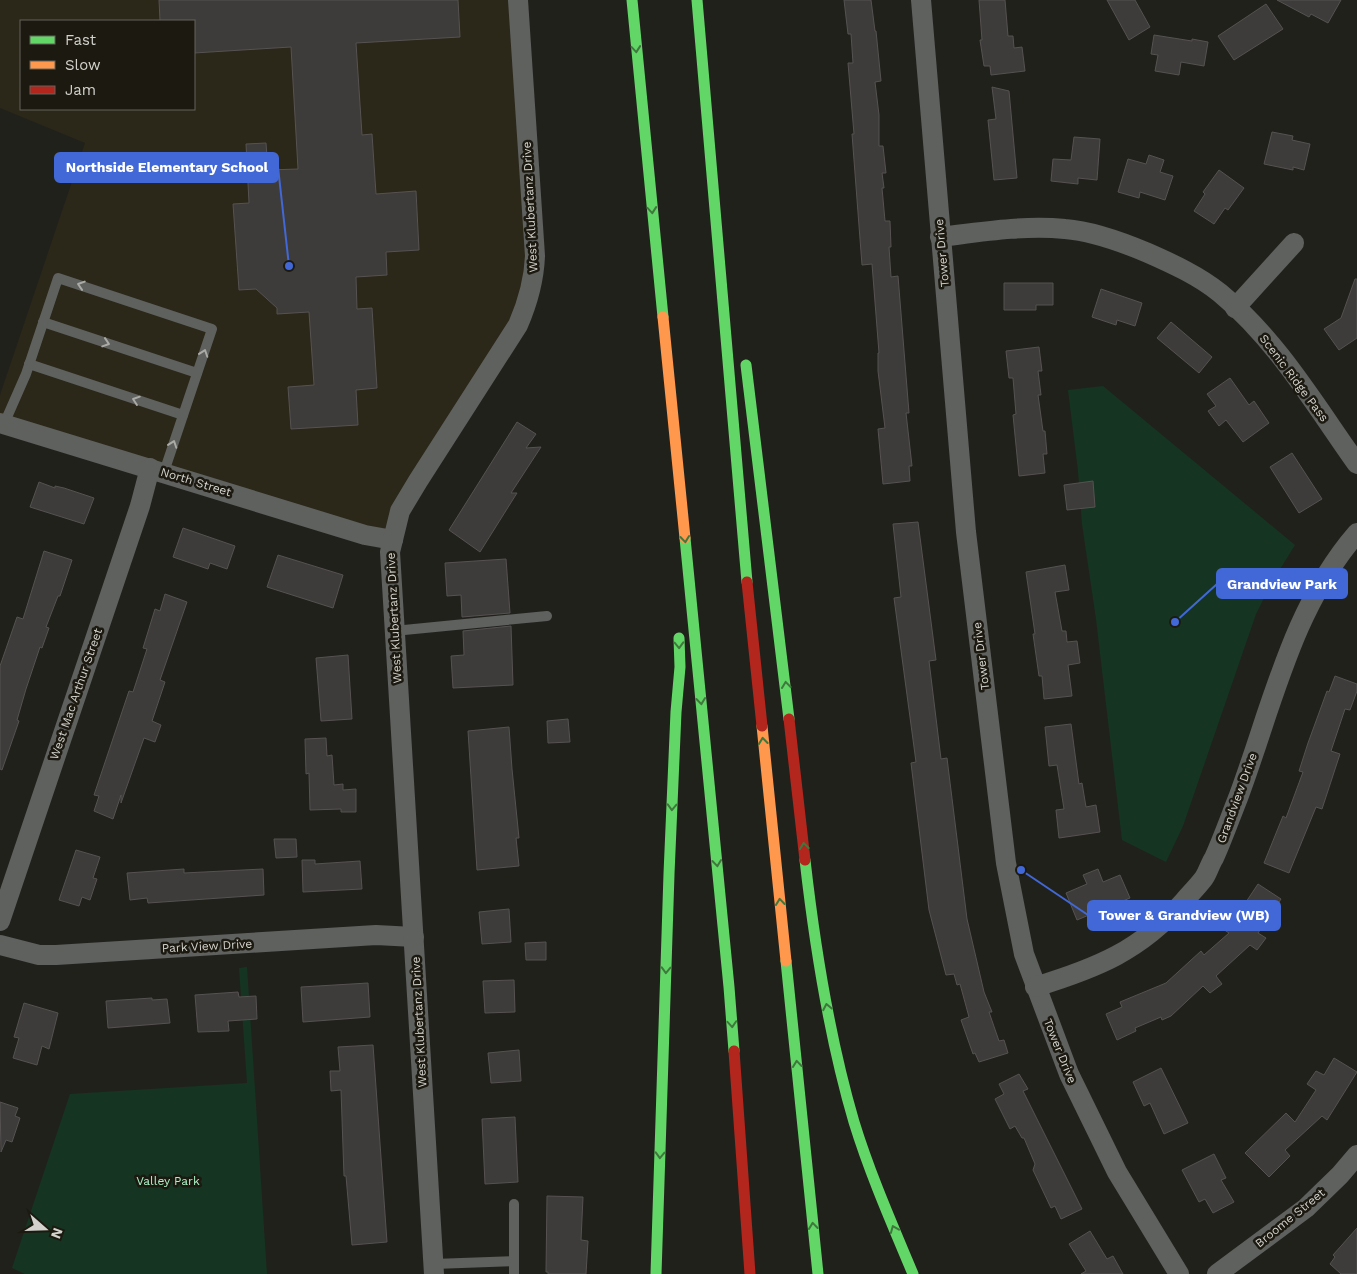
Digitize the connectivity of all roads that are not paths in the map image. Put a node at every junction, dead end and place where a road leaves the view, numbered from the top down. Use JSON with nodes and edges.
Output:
{"nodes":[{"id":1,"x":518,"y":0,"type":"edge"},
{"id":2,"x":632,"y":0,"type":"edge"},
{"id":3,"x":697,"y":0,"type":"edge"},
{"id":4,"x":921,"y":0,"type":"edge"},
{"id":5,"x":704,"y":79,"type":"junction"},
{"id":6,"x":728,"y":223,"type":"dead end"},
{"id":7,"x":940,"y":237,"type":"junction"},
{"id":8,"x":1294,"y":243,"type":"dead end"},
{"id":9,"x":1235,"y":308,"type":"junction"},
{"id":10,"x":662,"y":317,"type":"junction"},
{"id":11,"x":43,"y":322,"type":"junction"},
{"id":12,"x":745,"y":357,"type":"dead end"},
{"id":13,"x":29,"y":364,"type":"junction"},
{"id":14,"x":197,"y":373,"type":"junction"},
{"id":15,"x":183,"y":415,"type":"junction"},
{"id":16,"x":2,"y":423,"type":"edge"},
{"id":17,"x":1357,"y":464,"type":"edge"},
{"id":18,"x":157,"y":470,"type":"junction"},
{"id":19,"x":1357,"y":533,"type":"edge"},
{"id":20,"x":393,"y":540,"type":"junction"},
{"id":21,"x":676,"y":561,"type":"dead end"},
{"id":22,"x":547,"y":616,"type":"dead end"},
{"id":23,"x":678,"y":628,"type":"dead end"},
{"id":24,"x":394,"y":631,"type":"junction"},
{"id":25,"x":0,"y":920,"type":"edge"},
{"id":26,"x":414,"y":937,"type":"junction"},
{"id":27,"x":0,"y":945,"type":"edge"},
{"id":28,"x":1035,"y":987,"type":"junction"},
{"id":29,"x":1357,"y":1155,"type":"edge"},
{"id":30,"x":514,"y":1204,"type":"dead end"},
{"id":31,"x":514,"y":1261,"type":"junction"},
{"id":32,"x":434,"y":1269,"type":"edge"},
{"id":33,"x":514,"y":1274,"type":"edge"},
{"id":34,"x":656,"y":1274,"type":"edge"},
{"id":35,"x":750,"y":1274,"type":"edge"},
{"id":36,"x":818,"y":1274,"type":"edge"},
{"id":37,"x":913,"y":1274,"type":"edge"},
{"id":38,"x":1179,"y":1274,"type":"edge"},
{"id":39,"x":1217,"y":1274,"type":"edge"}],
"edges":[{"from":1,"to":20,"type":"street","name":"West Klubertanz Drive"},
{"from":2,"to":10,"type":"highway","one_way":true},
{"from":3,"to":5,"type":"highway"},
{"from":4,"to":7,"type":"street","name":"Tower Drive"},
{"from":5,"to":6,"type":"highway"},
{"from":36,"to":5,"type":"highway","one_way":true},
{"from":7,"to":9,"type":"street","name":"Scenic Ridge Pass"},
{"from":7,"to":28,"type":"street","name":"Tower Drive"},
{"from":8,"to":9,"type":"street"},
{"from":9,"to":17,"type":"street","name":"Scenic Ridge Pass"},
{"from":10,"to":21,"type":"highway"},
{"from":10,"to":35,"type":"highway","one_way":true},
{"from":11,"to":13,"type":"lane"},
{"from":11,"to":14,"type":"lane","one_way":true},
{"from":14,"to":11,"type":"lane","one_way":true},
{"from":37,"to":12,"type":"highway","one_way":true},
{"from":15,"to":13,"type":"lane","one_way":true},
{"from":13,"to":16,"type":"lane"},
{"from":14,"to":15,"type":"lane"},
{"from":18,"to":15,"type":"lane","one_way":true},
{"from":16,"to":18,"type":"street","name":"North Street"},
{"from":18,"to":20,"type":"street","name":"North Street"},
{"from":18,"to":25,"type":"street","name":"West Mac Arthur Street"},
{"from":19,"to":28,"type":"street","name":"Grandview Drive"},
{"from":20,"to":24,"type":"street","name":"West Klubertanz Drive"},
{"from":22,"to":24,"type":"lane"},
{"from":23,"to":34,"type":"highway","one_way":true},
{"from":24,"to":26,"type":"street","name":"West Klubertanz Drive"},
{"from":26,"to":27,"type":"street","name":"Park View Drive"},
{"from":26,"to":32,"type":"street","name":"West Klubertanz Drive"},
{"from":28,"to":38,"type":"street","name":"Tower Drive"},
{"from":29,"to":39,"type":"street","name":"Broome Street"},
{"from":30,"to":31,"type":"lane"},
{"from":31,"to":32,"type":"lane"},
{"from":31,"to":33,"type":"lane"}]}
